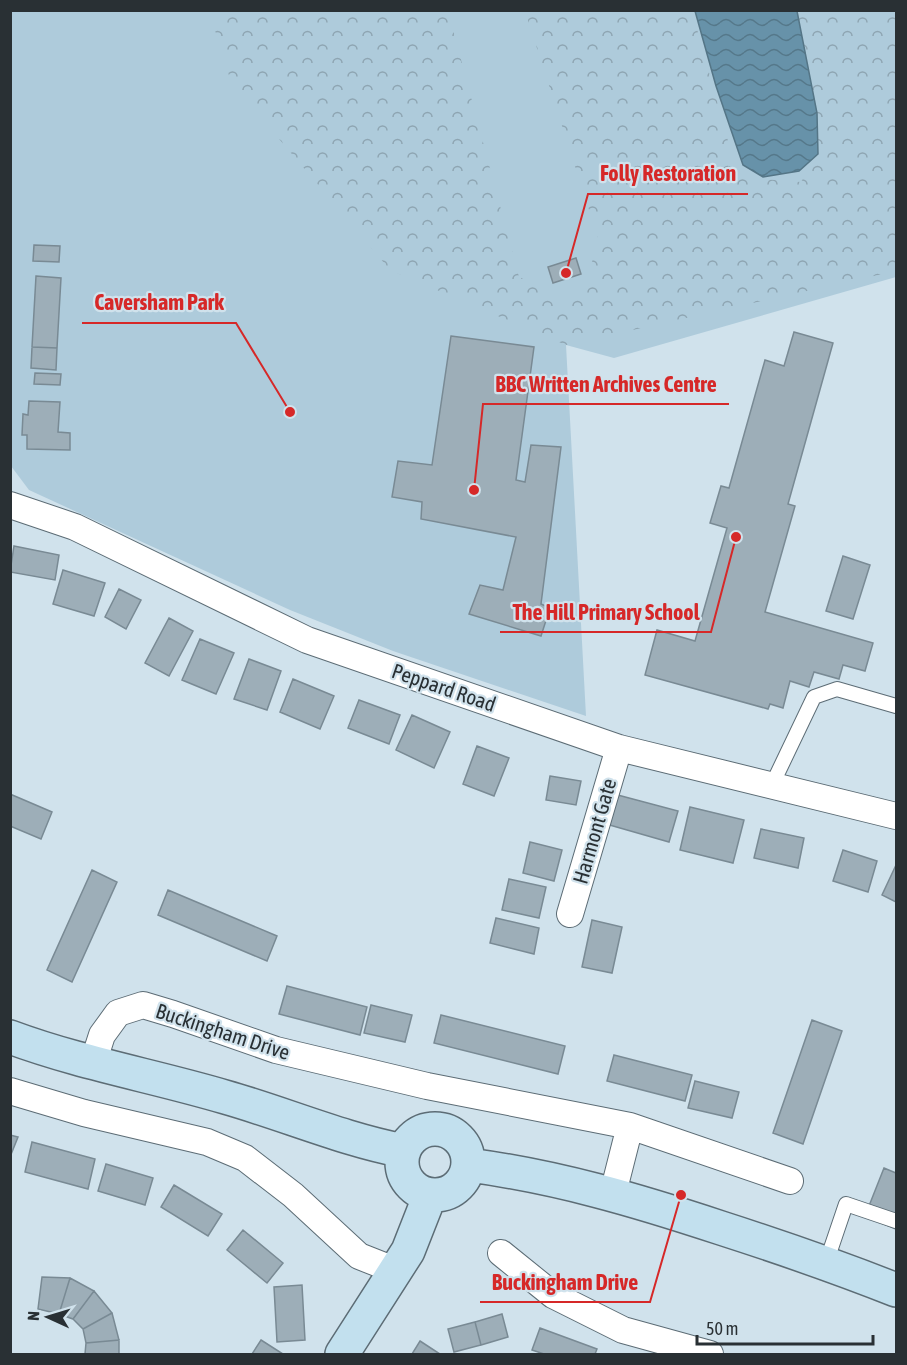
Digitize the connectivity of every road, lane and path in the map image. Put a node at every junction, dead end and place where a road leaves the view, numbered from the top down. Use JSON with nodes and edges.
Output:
{"nodes":[{"id":1,"x":10,"y":505,"type":"edge"},
{"id":2,"x":897,"y":706,"type":"edge"},
{"id":3,"x":619,"y":748,"type":"junction"},
{"id":4,"x":771,"y":787,"type":"junction"},
{"id":5,"x":897,"y":816,"type":"edge"},
{"id":6,"x":570,"y":914,"type":"dead end"},
{"id":7,"x":10,"y":1037,"type":"edge"},
{"id":8,"x":93,"y":1063,"type":"junction"},
{"id":9,"x":10,"y":1090,"type":"edge"},
{"id":10,"x":630,"y":1126,"type":"junction"},
{"id":11,"x":404,"y":1151,"type":"junction"},
{"id":12,"x":469,"y":1165,"type":"junction"},
{"id":13,"x":790,"y":1181,"type":"dead end"},
{"id":14,"x":613,"y":1193,"type":"junction"},
{"id":15,"x":430,"y":1195,"type":"junction"},
{"id":16,"x":897,"y":1221,"type":"edge"},
{"id":17,"x":501,"y":1253,"type":"dead end"},
{"id":18,"x":826,"y":1263,"type":"junction"},
{"id":19,"x":397,"y":1270,"type":"junction"},
{"id":20,"x":897,"y":1290,"type":"edge"},
{"id":21,"x":342,"y":1354,"type":"edge"},
{"id":22,"x":710,"y":1354,"type":"edge"}],
"edges":[{"from":1,"to":3,"type":"street","name":"Peppard Road"},
{"from":2,"to":4,"type":"lane"},
{"from":3,"to":4,"type":"street","name":"Peppard Road"},
{"from":3,"to":6,"type":"street","name":"Harmont Gate"},
{"from":4,"to":5,"type":"street","name":"Peppard Road"},
{"from":7,"to":8,"type":"main road"},
{"from":8,"to":10,"type":"street","name":"Buckingham Drive"},
{"from":8,"to":11,"type":"main road"},
{"from":9,"to":19,"type":"street"},
{"from":10,"to":13,"type":"street","name":"Buckingham Drive"},
{"from":10,"to":14,"type":"street"},
{"from":11,"to":12,"type":"main road"},
{"from":11,"to":15,"type":"main road"},
{"from":12,"to":14,"type":"main road"},
{"from":12,"to":15,"type":"main road"},
{"from":14,"to":18,"type":"main road"},
{"from":15,"to":19,"type":"main road"},
{"from":16,"to":18,"type":"lane"},
{"from":17,"to":22,"type":"street"},
{"from":18,"to":20,"type":"main road"},
{"from":19,"to":21,"type":"main road"}]}
